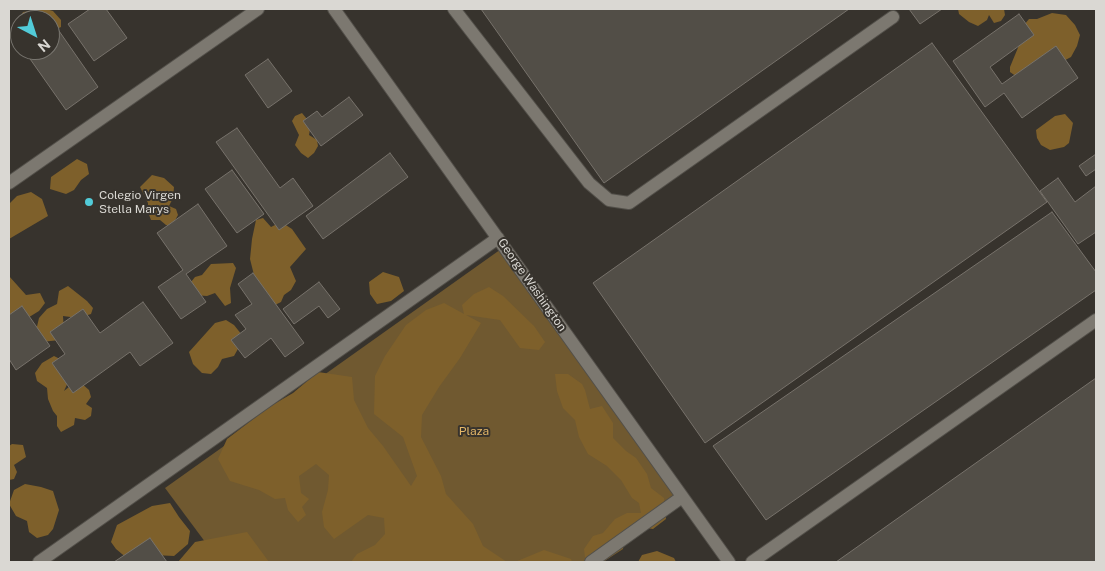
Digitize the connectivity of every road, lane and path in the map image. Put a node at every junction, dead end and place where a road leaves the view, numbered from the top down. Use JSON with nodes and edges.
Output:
{"nodes":[{"id":1,"x":258,"y":9,"type":"edge"},
{"id":2,"x":334,"y":9,"type":"edge"},
{"id":3,"x":454,"y":9,"type":"edge"},
{"id":4,"x":893,"y":17,"type":"dead end"},
{"id":5,"x":9,"y":183,"type":"edge"},
{"id":6,"x":498,"y":238,"type":"junction"},
{"id":7,"x":1096,"y":320,"type":"edge"},
{"id":8,"x":682,"y":497,"type":"junction"},
{"id":9,"x":40,"y":562,"type":"edge"},
{"id":10,"x":591,"y":562,"type":"edge"},
{"id":11,"x":729,"y":562,"type":"edge"},
{"id":12,"x":752,"y":562,"type":"edge"}],
"edges":[{"from":1,"to":5,"type":"street"},
{"from":2,"to":6,"type":"street","name":"George Washington"},
{"from":3,"to":4,"type":"street"},
{"from":6,"to":8,"type":"street","name":"George Washington"},
{"from":6,"to":9,"type":"street"},
{"from":7,"to":12,"type":"street"},
{"from":8,"to":10,"type":"street"},
{"from":8,"to":11,"type":"street","name":"George Washington"}]}
